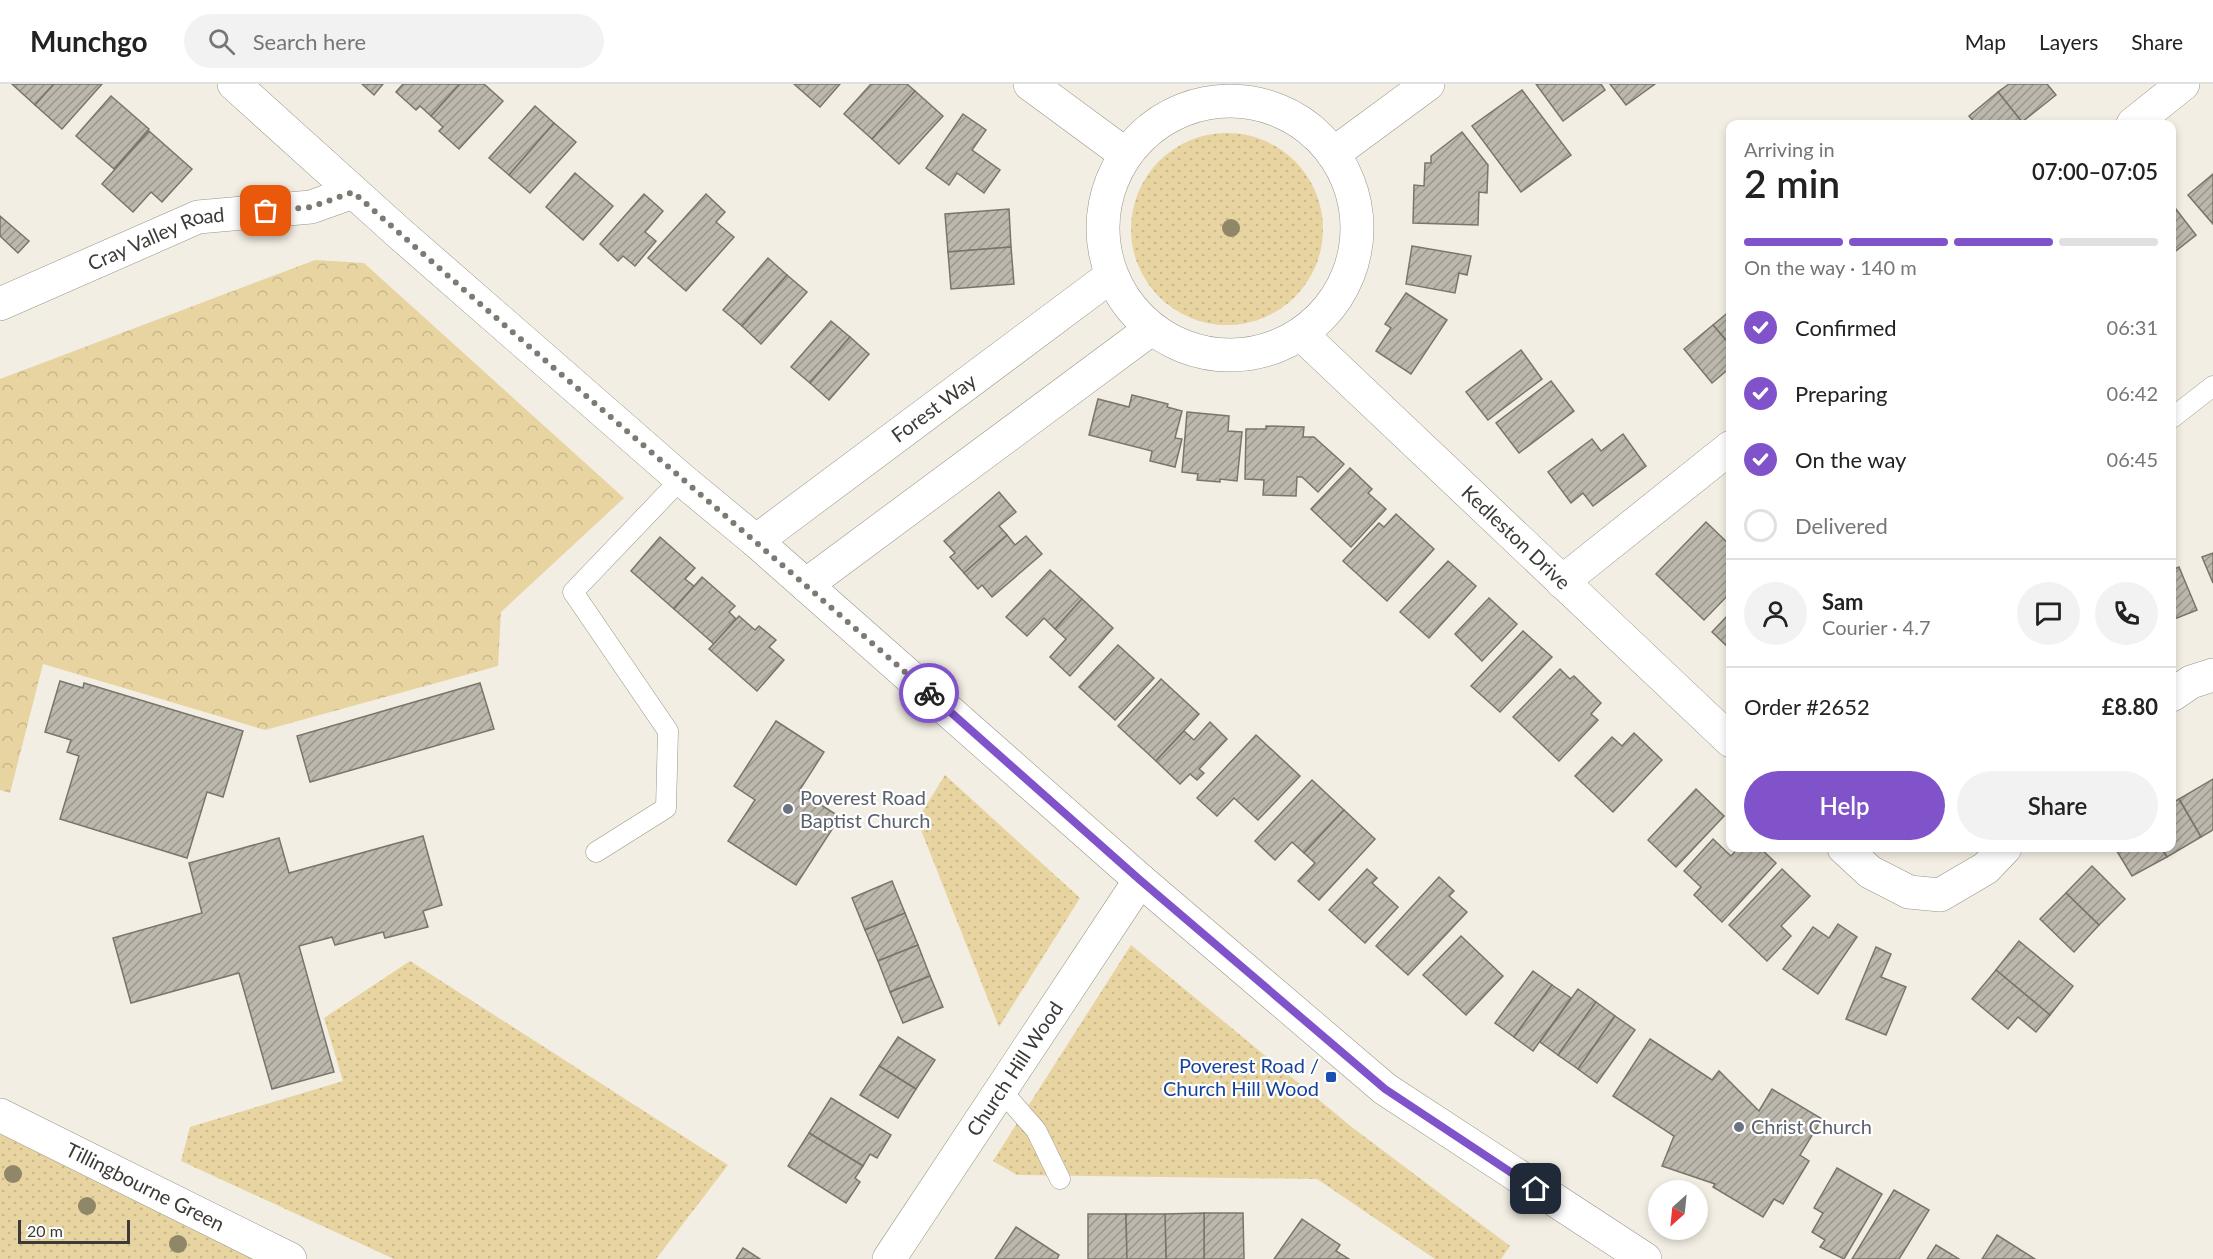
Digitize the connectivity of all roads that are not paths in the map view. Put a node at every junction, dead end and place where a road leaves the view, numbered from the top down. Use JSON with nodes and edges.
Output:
{"nodes":[{"id":1,"x":234,"y":84,"type":"edge"},
{"id":2,"x":1030,"y":84,"type":"edge"},
{"id":3,"x":1428,"y":84,"type":"edge"},
{"id":4,"x":2183,"y":84,"type":"edge"},
{"id":5,"x":2138,"y":120,"type":"edge"},
{"id":6,"x":1125,"y":154,"type":"junction"},
{"id":7,"x":1334,"y":154,"type":"junction"},
{"id":8,"x":353,"y":192,"type":"junction"},
{"id":9,"x":1111,"y":276,"type":"junction"},
{"id":10,"x":0,"y":304,"type":"edge"},
{"id":11,"x":1151,"y":329,"type":"junction"},
{"id":12,"x":1301,"y":334,"type":"junction"},
{"id":13,"x":2213,"y":386,"type":"edge"},
{"id":14,"x":2176,"y":415,"type":"edge"},
{"id":15,"x":1726,"y":451,"type":"edge"},
{"id":16,"x":681,"y":479,"type":"junction"},
{"id":17,"x":756,"y":541,"type":"junction"},
{"id":18,"x":1562,"y":582,"type":"junction"},
{"id":19,"x":806,"y":585,"type":"junction"},
{"id":20,"x":2213,"y":675,"type":"edge"},
{"id":21,"x":2176,"y":692,"type":"edge"},
{"id":22,"x":1726,"y":736,"type":"edge"},
{"id":23,"x":596,"y":852,"type":"dead end"},
{"id":24,"x":1848,"y":852,"type":"edge"},
{"id":25,"x":2001,"y":852,"type":"edge"},
{"id":26,"x":1140,"y":880,"type":"junction"},
{"id":27,"x":1000,"y":1089,"type":"junction"},
{"id":28,"x":0,"y":1115,"type":"edge"},
{"id":29,"x":1060,"y":1179,"type":"dead end"},
{"id":30,"x":1633,"y":1256,"type":"edge"},
{"id":31,"x":290,"y":1259,"type":"edge"},
{"id":32,"x":889,"y":1259,"type":"edge"}],
"edges":[{"from":1,"to":8,"type":"street"},
{"from":2,"to":6,"type":"street"},
{"from":3,"to":7,"type":"street"},
{"from":4,"to":5,"type":"street"},
{"from":6,"to":7,"type":"street"},
{"from":6,"to":9,"type":"street"},
{"from":7,"to":12,"type":"street"},
{"from":8,"to":10,"type":"street","name":"Cray Valley Road"},
{"from":8,"to":16,"type":"street"},
{"from":9,"to":11,"type":"street"},
{"from":9,"to":17,"type":"street","name":"Forest Way"},
{"from":11,"to":12,"type":"street"},
{"from":11,"to":19,"type":"street"},
{"from":12,"to":18,"type":"street","name":"Kedleston Drive"},
{"from":13,"to":14,"type":"lane"},
{"from":15,"to":18,"type":"street"},
{"from":16,"to":17,"type":"street"},
{"from":16,"to":23,"type":"lane"},
{"from":17,"to":19,"type":"street"},
{"from":18,"to":22,"type":"street","name":"Kedleston Drive"},
{"from":19,"to":26,"type":"street"},
{"from":20,"to":21,"type":"street"},
{"from":24,"to":25,"type":"street"},
{"from":26,"to":27,"type":"street","name":"Church Hill Wood"},
{"from":26,"to":30,"type":"street"},
{"from":27,"to":29,"type":"lane"},
{"from":27,"to":32,"type":"street","name":"Church Hill Wood"},
{"from":28,"to":31,"type":"street","name":"Tillingbourne Green"}]}
